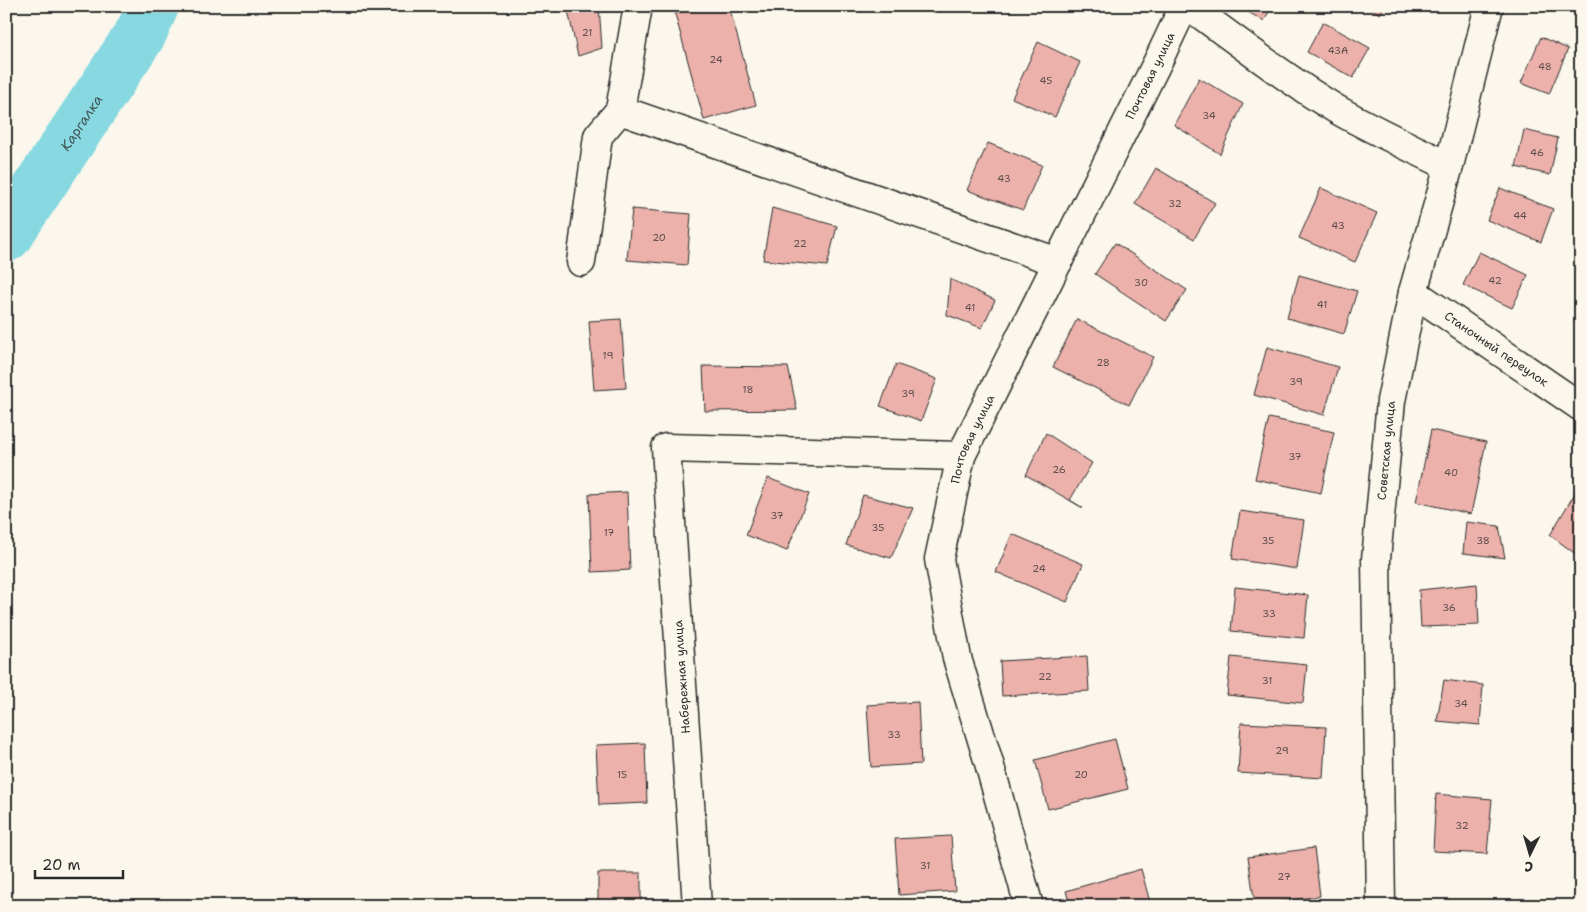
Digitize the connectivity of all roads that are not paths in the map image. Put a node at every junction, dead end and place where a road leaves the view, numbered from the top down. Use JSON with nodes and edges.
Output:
{"nodes":[{"id":1,"x":638,"y":6,"type":"edge"},
{"id":2,"x":1184,"y":6,"type":"edge"},
{"id":3,"x":1189,"y":6,"type":"edge"},
{"id":4,"x":1489,"y":6,"type":"edge"},
{"id":5,"x":620,"y":110,"type":"junction"},
{"id":6,"x":1449,"y":166,"type":"junction"},
{"id":7,"x":581,"y":262,"type":"dead end"},
{"id":8,"x":1058,"y":262,"type":"junction"},
{"id":9,"x":1413,"y":292,"type":"junction"},
{"id":10,"x":1581,"y":407,"type":"edge"},
{"id":11,"x":960,"y":456,"type":"junction"},
{"id":12,"x":696,"y":906,"type":"edge"},
{"id":13,"x":1029,"y":906,"type":"edge"},
{"id":14,"x":1381,"y":906,"type":"edge"}],
"edges":[{"from":1,"to":5,"type":"street"},
{"from":2,"to":8,"type":"street","name":"Почтовая улица"},
{"from":3,"to":6,"type":"street"},
{"from":4,"to":6,"type":"street","name":"Советская улица"},
{"from":5,"to":7,"type":"street"},
{"from":5,"to":8,"type":"street"},
{"from":6,"to":9,"type":"street","name":"Советская улица"},
{"from":8,"to":11,"type":"street","name":"Почтовая улица"},
{"from":9,"to":10,"type":"street","name":"Станочный переулок"},
{"from":9,"to":14,"type":"street","name":"Советская улица"},
{"from":11,"to":12,"type":"street","name":"Набережная улица"},
{"from":11,"to":13,"type":"street","name":"Почтовая улица"}]}
